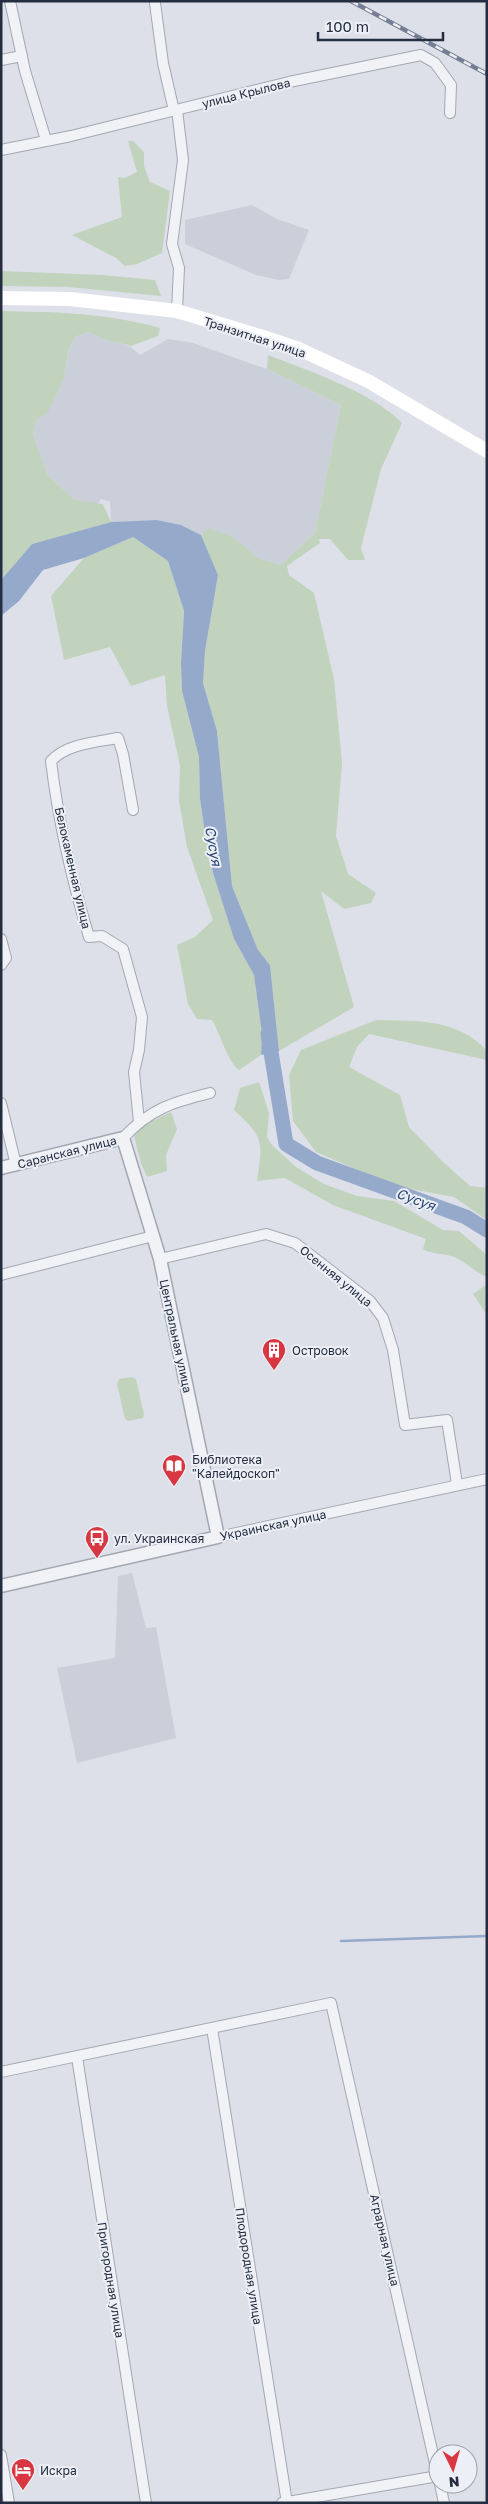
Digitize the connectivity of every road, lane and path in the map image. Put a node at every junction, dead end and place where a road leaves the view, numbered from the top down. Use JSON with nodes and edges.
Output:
{"nodes":[{"id":1,"x":10,"y":1,"type":"edge"},
{"id":2,"x":155,"y":3,"type":"dead end"},
{"id":3,"x":22,"y":56,"type":"junction"},
{"id":4,"x":1,"y":60,"type":"edge"},
{"id":5,"x":175,"y":111,"type":"junction"},
{"id":6,"x":450,"y":113,"type":"dead end"},
{"id":7,"x":46,"y":140,"type":"junction"},
{"id":8,"x":1,"y":150,"type":"edge"},
{"id":9,"x":1,"y":298,"type":"edge"},
{"id":10,"x":177,"y":311,"type":"junction"},
{"id":11,"x":487,"y":451,"type":"edge"},
{"id":12,"x":133,"y":810,"type":"dead end"},
{"id":13,"x":1,"y":939,"type":"edge"},
{"id":14,"x":4,"y":961,"type":"edge"},
{"id":15,"x":210,"y":1093,"type":"dead end"},
{"id":16,"x":1,"y":1103,"type":"edge"},
{"id":17,"x":138,"y":1122,"type":"junction"},
{"id":18,"x":123,"y":1138,"type":"junction"},
{"id":19,"x":16,"y":1165,"type":"junction"},
{"id":20,"x":1,"y":1168,"type":"edge"},
{"id":21,"x":154,"y":1236,"type":"junction"},
{"id":22,"x":160,"y":1259,"type":"junction"},
{"id":23,"x":1,"y":1275,"type":"edge"},
{"id":24,"x":487,"y":1479,"type":"edge"},
{"id":25,"x":457,"y":1484,"type":"junction"},
{"id":26,"x":218,"y":1537,"type":"junction"},
{"id":27,"x":1,"y":1586,"type":"edge"},
{"id":28,"x":212,"y":2028,"type":"junction"},
{"id":29,"x":77,"y":2057,"type":"junction"},
{"id":30,"x":1,"y":2072,"type":"edge"},
{"id":31,"x":431,"y":2444,"type":"edge"},
{"id":32,"x":1,"y":2455,"type":"edge"},
{"id":33,"x":428,"y":2478,"type":"edge"},
{"id":34,"x":286,"y":2502,"type":"edge"},
{"id":35,"x":9,"y":2503,"type":"edge"},
{"id":36,"x":146,"y":2503,"type":"edge"}],
"edges":[{"from":1,"to":3,"type":"street"},
{"from":2,"to":5,"type":"street"},
{"from":3,"to":4,"type":"street"},
{"from":3,"to":7,"type":"street"},
{"from":5,"to":6,"type":"street","name":"улица Крылова"},
{"from":5,"to":7,"type":"street","name":"улица Крылова"},
{"from":5,"to":10,"type":"street"},
{"from":7,"to":8,"type":"street","name":"улица Крылова"},
{"from":9,"to":10,"type":"main road","name":"Транзитная улица"},
{"from":10,"to":11,"type":"main road","name":"Транзитная улица"},
{"from":12,"to":17,"type":"street","name":"Белокаменная улица"},
{"from":13,"to":14,"type":"street"},
{"from":15,"to":17,"type":"street","name":"Саранская улица"},
{"from":16,"to":19,"type":"street"},
{"from":17,"to":18,"type":"street","name":"Саранская улица"},
{"from":18,"to":19,"type":"street","name":"Саранская улица"},
{"from":18,"to":21,"type":"street","name":"Центральная улица"},
{"from":19,"to":20,"type":"street","name":"Саранская улица"},
{"from":21,"to":22,"type":"street","name":"Центральная улица"},
{"from":21,"to":23,"type":"street"},
{"from":22,"to":25,"type":"street","name":"Осенняя улица"},
{"from":22,"to":26,"type":"street","name":"Центральная улица"},
{"from":24,"to":25,"type":"street","name":"Украинская улица"},
{"from":25,"to":26,"type":"street","name":"Украинская улица"},
{"from":26,"to":27,"type":"street","name":"Украинская улица"},
{"from":28,"to":29,"type":"street"},
{"from":28,"to":31,"type":"street","name":"Аграрная улица"},
{"from":28,"to":34,"type":"street","name":"Плодородная улица"},
{"from":29,"to":30,"type":"street"},
{"from":29,"to":36,"type":"street","name":"Пригородная улица"},
{"from":32,"to":35,"type":"street"},
{"from":33,"to":34,"type":"street"}]}
